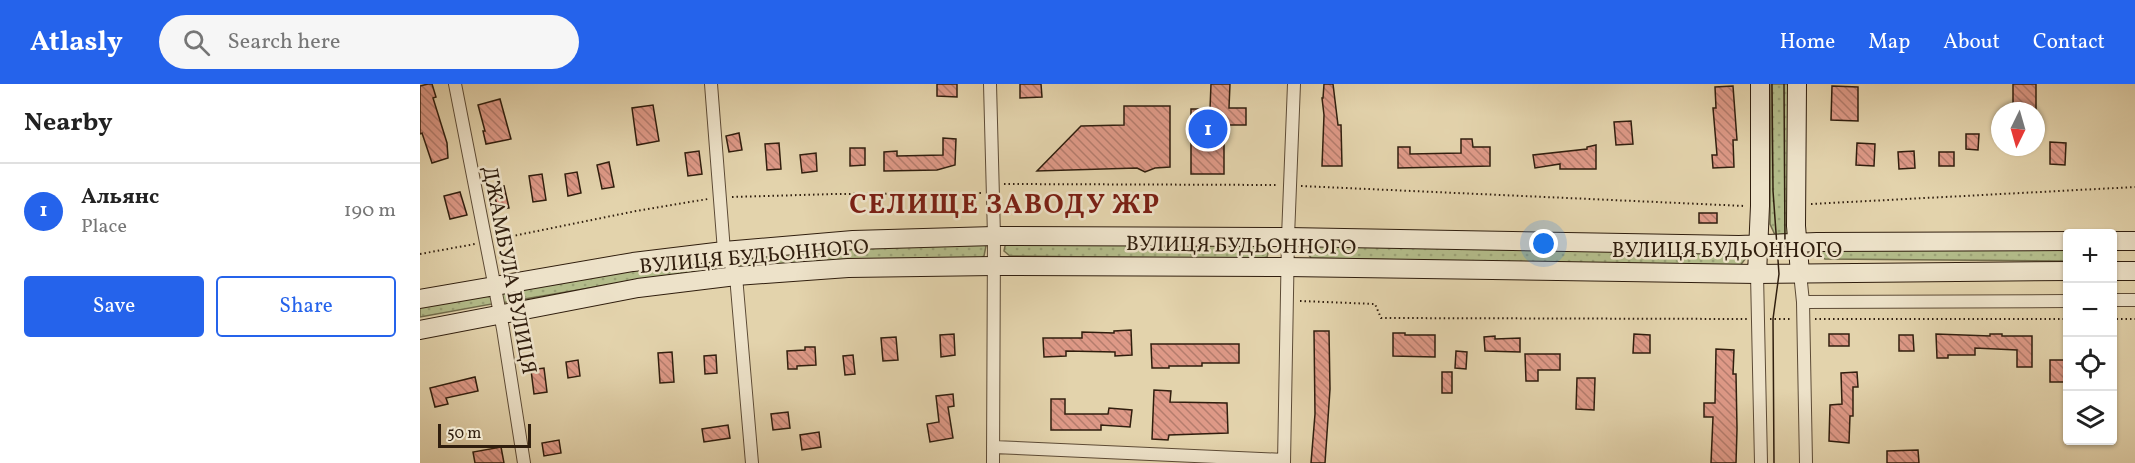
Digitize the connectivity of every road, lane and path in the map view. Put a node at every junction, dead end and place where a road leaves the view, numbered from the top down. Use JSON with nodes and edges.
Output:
{"nodes":[{"id":1,"x":455,"y":84,"type":"edge"},
{"id":2,"x":711,"y":84,"type":"edge"},
{"id":3,"x":990,"y":84,"type":"edge"},
{"id":4,"x":1293,"y":84,"type":"edge"},
{"id":5,"x":1760,"y":84,"type":"edge"},
{"id":6,"x":1797,"y":84,"type":"edge"},
{"id":7,"x":1289,"y":185,"type":"junction"},
{"id":8,"x":2135,"y":187,"type":"edge"},
{"id":9,"x":993,"y":189,"type":"junction"},
{"id":10,"x":719,"y":198,"type":"junction"},
{"id":11,"x":1815,"y":205,"type":"dead end"},
{"id":12,"x":1760,"y":206,"type":"junction"},
{"id":13,"x":994,"y":236,"type":"junction"},
{"id":14,"x":1287,"y":237,"type":"junction"},
{"id":15,"x":2063,"y":241,"type":"edge"},
{"id":16,"x":2117,"y":241,"type":"edge"},
{"id":17,"x":2135,"y":241,"type":"edge"},
{"id":18,"x":485,"y":242,"type":"junction"},
{"id":19,"x":1797,"y":243,"type":"junction"},
{"id":20,"x":1757,"y":244,"type":"junction"},
{"id":21,"x":724,"y":251,"type":"junction"},
{"id":22,"x":420,"y":254,"type":"edge"},
{"id":23,"x":994,"y":266,"type":"junction"},
{"id":24,"x":1287,"y":267,"type":"junction"},
{"id":25,"x":2063,"y":271,"type":"edge"},
{"id":26,"x":2117,"y":271,"type":"edge"},
{"id":27,"x":2135,"y":271,"type":"edge"},
{"id":28,"x":1800,"y":273,"type":"junction"},
{"id":29,"x":1757,"y":274,"type":"junction"},
{"id":30,"x":736,"y":276,"type":"junction"},
{"id":31,"x":494,"y":285,"type":"junction"},
{"id":32,"x":420,"y":299,"type":"edge"},
{"id":33,"x":2063,"y":300,"type":"edge"},
{"id":34,"x":2117,"y":300,"type":"edge"},
{"id":35,"x":2135,"y":300,"type":"edge"},
{"id":36,"x":1287,"y":301,"type":"junction"},
{"id":37,"x":1803,"y":302,"type":"junction"},
{"id":38,"x":499,"y":313,"type":"junction"},
{"id":39,"x":1759,"y":319,"type":"junction"},
{"id":40,"x":1803,"y":319,"type":"junction"},
{"id":41,"x":2063,"y":319,"type":"edge"},
{"id":42,"x":2117,"y":319,"type":"edge"},
{"id":43,"x":2135,"y":319,"type":"edge"},
{"id":44,"x":420,"y":330,"type":"edge"},
{"id":45,"x":993,"y":447,"type":"junction"},
{"id":46,"x":1284,"y":462,"type":"edge"},
{"id":47,"x":524,"y":463,"type":"edge"},
{"id":48,"x":752,"y":463,"type":"edge"},
{"id":49,"x":993,"y":463,"type":"edge"},
{"id":50,"x":1761,"y":463,"type":"edge"},
{"id":51,"x":1806,"y":463,"type":"edge"}],
"edges":[{"from":1,"to":18,"type":"street","name":"ДЖАМБУЛА ВУЛИЦЯ"},
{"from":2,"to":10,"type":"street"},
{"from":3,"to":9,"type":"street"},
{"from":4,"to":7,"type":"street"},
{"from":5,"to":12,"type":"main road"},
{"from":6,"to":19,"type":"main road"},
{"from":7,"to":9,"type":"path"},
{"from":7,"to":12,"type":"path"},
{"from":7,"to":14,"type":"street"},
{"from":8,"to":11,"type":"path"},
{"from":9,"to":10,"type":"path"},
{"from":9,"to":13,"type":"street"},
{"from":10,"to":18,"type":"path"},
{"from":10,"to":21,"type":"street"},
{"from":12,"to":20,"type":"main road"},
{"from":13,"to":14,"type":"main road","name":"ВУЛИЦЯ БУДЬОННОГО"},
{"from":13,"to":21,"type":"main road","name":"ВУЛИЦЯ БУДЬОННОГО"},
{"from":13,"to":23,"type":"street"},
{"from":14,"to":20,"type":"main road","name":"ВУЛИЦЯ БУДЬОННОГО"},
{"from":14,"to":24,"type":"street"},
{"from":15,"to":19,"type":"main road","name":"ВУЛИЦЯ БУДЬОННОГО"},
{"from":16,"to":17,"type":"main road"},
{"from":18,"to":22,"type":"path"},
{"from":18,"to":31,"type":"street","name":"ДЖАМБУЛА ВУЛИЦЯ"},
{"from":19,"to":20,"type":"main road","name":"ВУЛИЦЯ БУДЬОННОГО"},
{"from":19,"to":28,"type":"main road"},
{"from":20,"to":29,"type":"main road"},
{"from":21,"to":30,"type":"street"},
{"from":21,"to":31,"type":"main road","name":"ВУЛИЦЯ БУДЬОННОГО"},
{"from":23,"to":24,"type":"main road","name":"ВУЛИЦЯ БУДЬОННОГО"},
{"from":23,"to":30,"type":"main road","name":"ВУЛИЦЯ БУДЬОННОГО"},
{"from":23,"to":45,"type":"street"},
{"from":24,"to":29,"type":"main road","name":"ВУЛИЦЯ БУДЬОННОГО"},
{"from":24,"to":36,"type":"street"},
{"from":25,"to":28,"type":"main road","name":"ВУЛИЦЯ БУДЬОННОГО"},
{"from":26,"to":27,"type":"main road"},
{"from":28,"to":29,"type":"main road","name":"ВУЛИЦЯ БУДЬОННОГО"},
{"from":28,"to":37,"type":"street"},
{"from":29,"to":39,"type":"street"},
{"from":30,"to":38,"type":"main road","name":"ВУЛИЦЯ БУДЬОННОГО"},
{"from":30,"to":48,"type":"street"},
{"from":31,"to":32,"type":"main road","name":"ВУЛИЦЯ БУДЬОННОГО"},
{"from":31,"to":38,"type":"street","name":"ДЖАМБУЛА ВУЛИЦЯ"},
{"from":33,"to":37,"type":"street"},
{"from":34,"to":35,"type":"street"},
{"from":36,"to":39,"type":"path"},
{"from":36,"to":46,"type":"street"},
{"from":37,"to":40,"type":"street"},
{"from":38,"to":44,"type":"main road","name":"ВУЛИЦЯ БУДЬОННОГО"},
{"from":38,"to":47,"type":"street","name":"ДЖАМБУЛА ВУЛИЦЯ"},
{"from":39,"to":40,"type":"path"},
{"from":39,"to":50,"type":"street"},
{"from":40,"to":41,"type":"path"},
{"from":40,"to":51,"type":"street"},
{"from":42,"to":43,"type":"path"},
{"from":45,"to":46,"type":"street"},
{"from":45,"to":49,"type":"street"}]}
